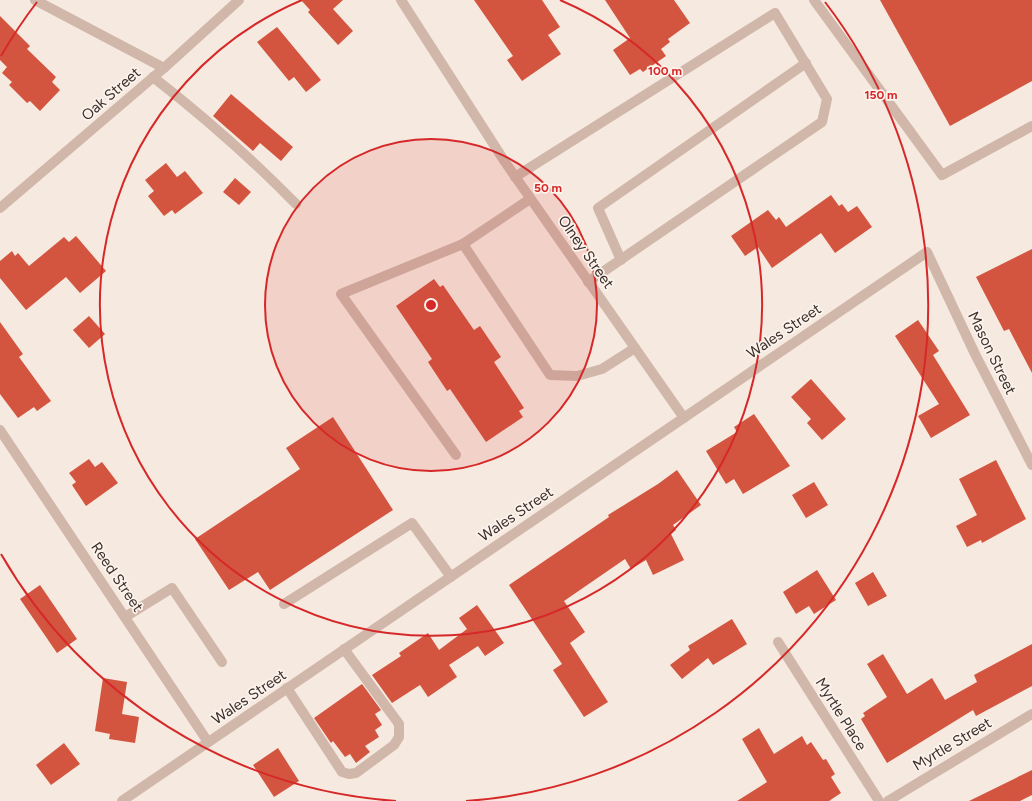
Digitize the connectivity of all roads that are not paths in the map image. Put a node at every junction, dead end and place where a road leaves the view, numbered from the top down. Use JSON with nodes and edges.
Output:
{"nodes":[{"id":1,"x":35,"y":0,"type":"edge"},
{"id":2,"x":238,"y":0,"type":"edge"},
{"id":3,"x":401,"y":0,"type":"edge"},
{"id":4,"x":814,"y":0,"type":"edge"},
{"id":5,"x":806,"y":63,"type":"junction"},
{"id":6,"x":164,"y":68,"type":"junction"},
{"id":7,"x":153,"y":77,"type":"junction"},
{"id":8,"x":1032,"y":126,"type":"edge"},
{"id":9,"x":515,"y":177,"type":"junction"},
{"id":10,"x":530,"y":199,"type":"junction"},
{"id":11,"x":296,"y":204,"type":"dead end"},
{"id":12,"x":0,"y":208,"type":"edge"},
{"id":13,"x":463,"y":244,"type":"junction"},
{"id":14,"x":927,"y":252,"type":"joint"},
{"id":15,"x":621,"y":260,"type":"junction"},
{"id":16,"x":588,"y":282,"type":"junction"},
{"id":17,"x":635,"y":348,"type":"junction"},
{"id":18,"x":684,"y":418,"type":"junction"},
{"id":19,"x":0,"y":430,"type":"edge"},
{"id":20,"x":456,"y":456,"type":"dead end"},
{"id":21,"x":1032,"y":465,"type":"edge"},
{"id":22,"x":451,"y":577,"type":"junction"},
{"id":23,"x":284,"y":604,"type":"dead end"},
{"id":24,"x":125,"y":617,"type":"junction"},
{"id":25,"x":778,"y":642,"type":"dead end"},
{"id":26,"x":344,"y":649,"type":"junction"},
{"id":27,"x":222,"y":662,"type":"dead end"},
{"id":28,"x":287,"y":688,"type":"junction"},
{"id":29,"x":1032,"y":714,"type":"edge"},
{"id":30,"x":208,"y":742,"type":"junction"},
{"id":31,"x":122,"y":801,"type":"edge"},
{"id":32,"x":879,"y":801,"type":"edge"},
{"id":33,"x":888,"y":801,"type":"edge"}],
"edges":[{"from":1,"to":6,"type":"street"},
{"from":2,"to":6,"type":"street","name":"Oak Street"},
{"from":3,"to":9,"type":"street","name":"Olney Street"},
{"from":4,"to":8,"type":"street"},
{"from":5,"to":9,"type":"street"},
{"from":5,"to":15,"type":"street"},
{"from":5,"to":15,"type":"street"},
{"from":6,"to":7,"type":"street","name":"Oak Street"},
{"from":7,"to":11,"type":"street"},
{"from":7,"to":12,"type":"street","name":"Oak Street"},
{"from":9,"to":10,"type":"street","name":"Olney Street"},
{"from":10,"to":13,"type":"street"},
{"from":10,"to":16,"type":"street","name":"Olney Street"},
{"from":13,"to":17,"type":"street"},
{"from":13,"to":20,"type":"street"},
{"from":14,"to":18,"type":"street","name":"Wales Street"},
{"from":14,"to":21,"type":"street","name":"Mason Street"},
{"from":15,"to":16,"type":"street"},
{"from":16,"to":17,"type":"street","name":"Olney Street"},
{"from":17,"to":18,"type":"street","name":"Olney Street"},
{"from":18,"to":22,"type":"street","name":"Wales Street"},
{"from":19,"to":24,"type":"street","name":"Reed Street"},
{"from":22,"to":23,"type":"street"},
{"from":22,"to":26,"type":"street","name":"Wales Street"},
{"from":24,"to":27,"type":"street"},
{"from":24,"to":30,"type":"street","name":"Reed Street"},
{"from":25,"to":32,"type":"street","name":"Myrtle Place"},
{"from":26,"to":28,"type":"street","name":"Wales Street"},
{"from":26,"to":28,"type":"street"},
{"from":28,"to":30,"type":"street","name":"Wales Street"},
{"from":29,"to":33,"type":"street","name":"Myrtle Street"},
{"from":30,"to":31,"type":"street","name":"Wales Street"}]}
